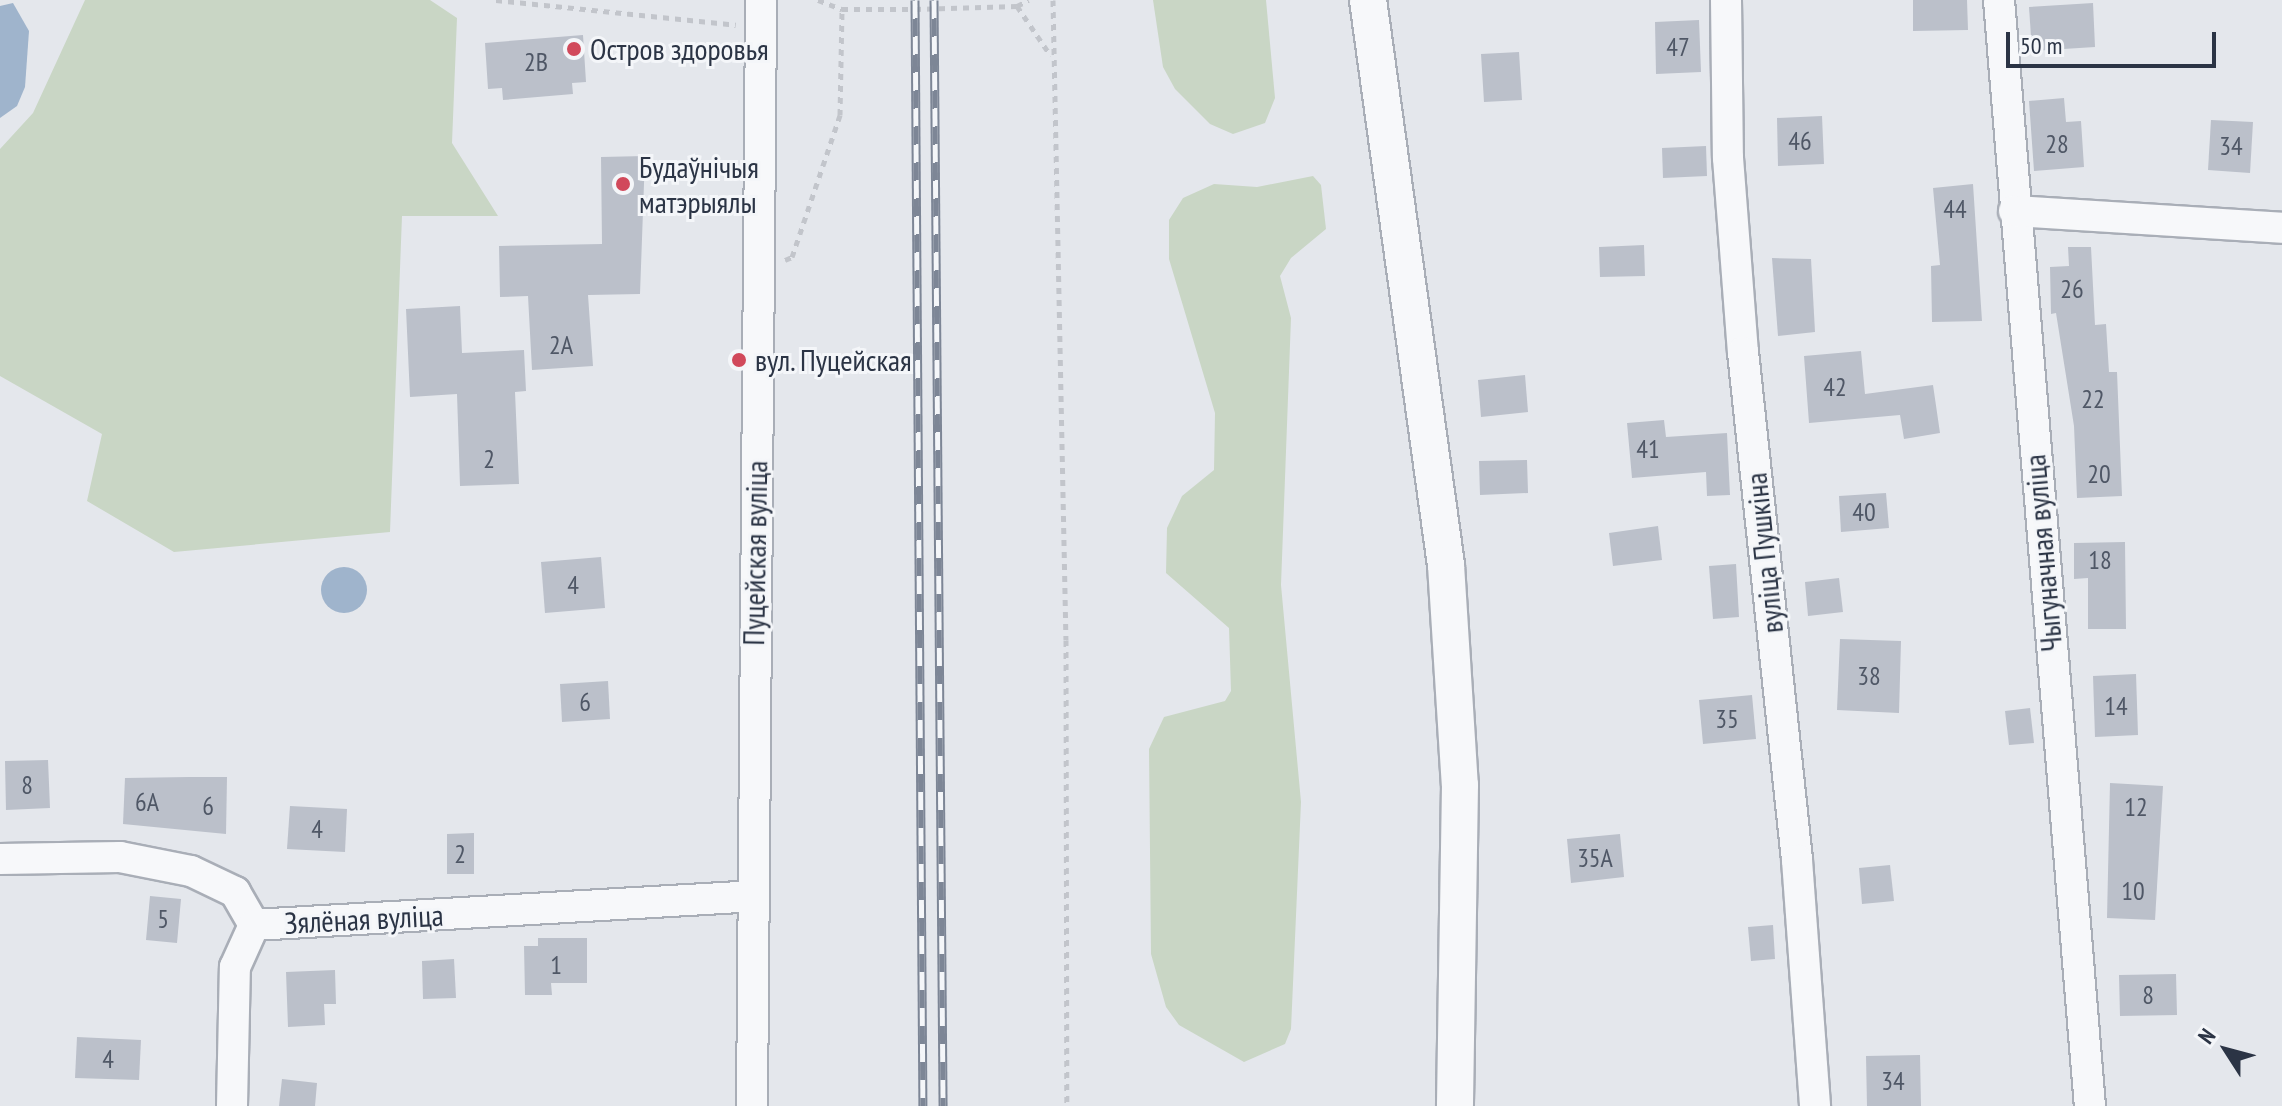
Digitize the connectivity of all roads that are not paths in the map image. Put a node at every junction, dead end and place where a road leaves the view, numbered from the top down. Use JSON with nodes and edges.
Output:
{"nodes":[{"id":1,"x":761,"y":0,"type":"edge"},
{"id":2,"x":1368,"y":0,"type":"edge"},
{"id":3,"x":1726,"y":0,"type":"edge"},
{"id":4,"x":1999,"y":0,"type":"edge"},
{"id":5,"x":2014,"y":211,"type":"junction"},
{"id":6,"x":2282,"y":228,"type":"edge"},
{"id":7,"x":0,"y":859,"type":"edge"},
{"id":8,"x":753,"y":896,"type":"junction"},
{"id":9,"x":254,"y":925,"type":"junction"},
{"id":10,"x":232,"y":1106,"type":"edge"},
{"id":11,"x":752,"y":1106,"type":"edge"},
{"id":12,"x":1455,"y":1106,"type":"edge"},
{"id":13,"x":1815,"y":1106,"type":"edge"},
{"id":14,"x":2090,"y":1106,"type":"edge"}],
"edges":[{"from":1,"to":8,"type":"street","name":"Пуцейская вуліца"},
{"from":2,"to":12,"type":"street"},
{"from":3,"to":13,"type":"street","name":"вуліца Пушкіна"},
{"from":4,"to":5,"type":"street","name":"Чыгуначная вуліца"},
{"from":5,"to":6,"type":"street"},
{"from":5,"to":14,"type":"street","name":"Чыгуначная вуліца"},
{"from":7,"to":9,"type":"street","name":"Зялёная вуліца"},
{"from":8,"to":9,"type":"street","name":"Зялёная вуліца"},
{"from":8,"to":11,"type":"street","name":"Пуцейская вуліца"},
{"from":9,"to":10,"type":"street"}]}
